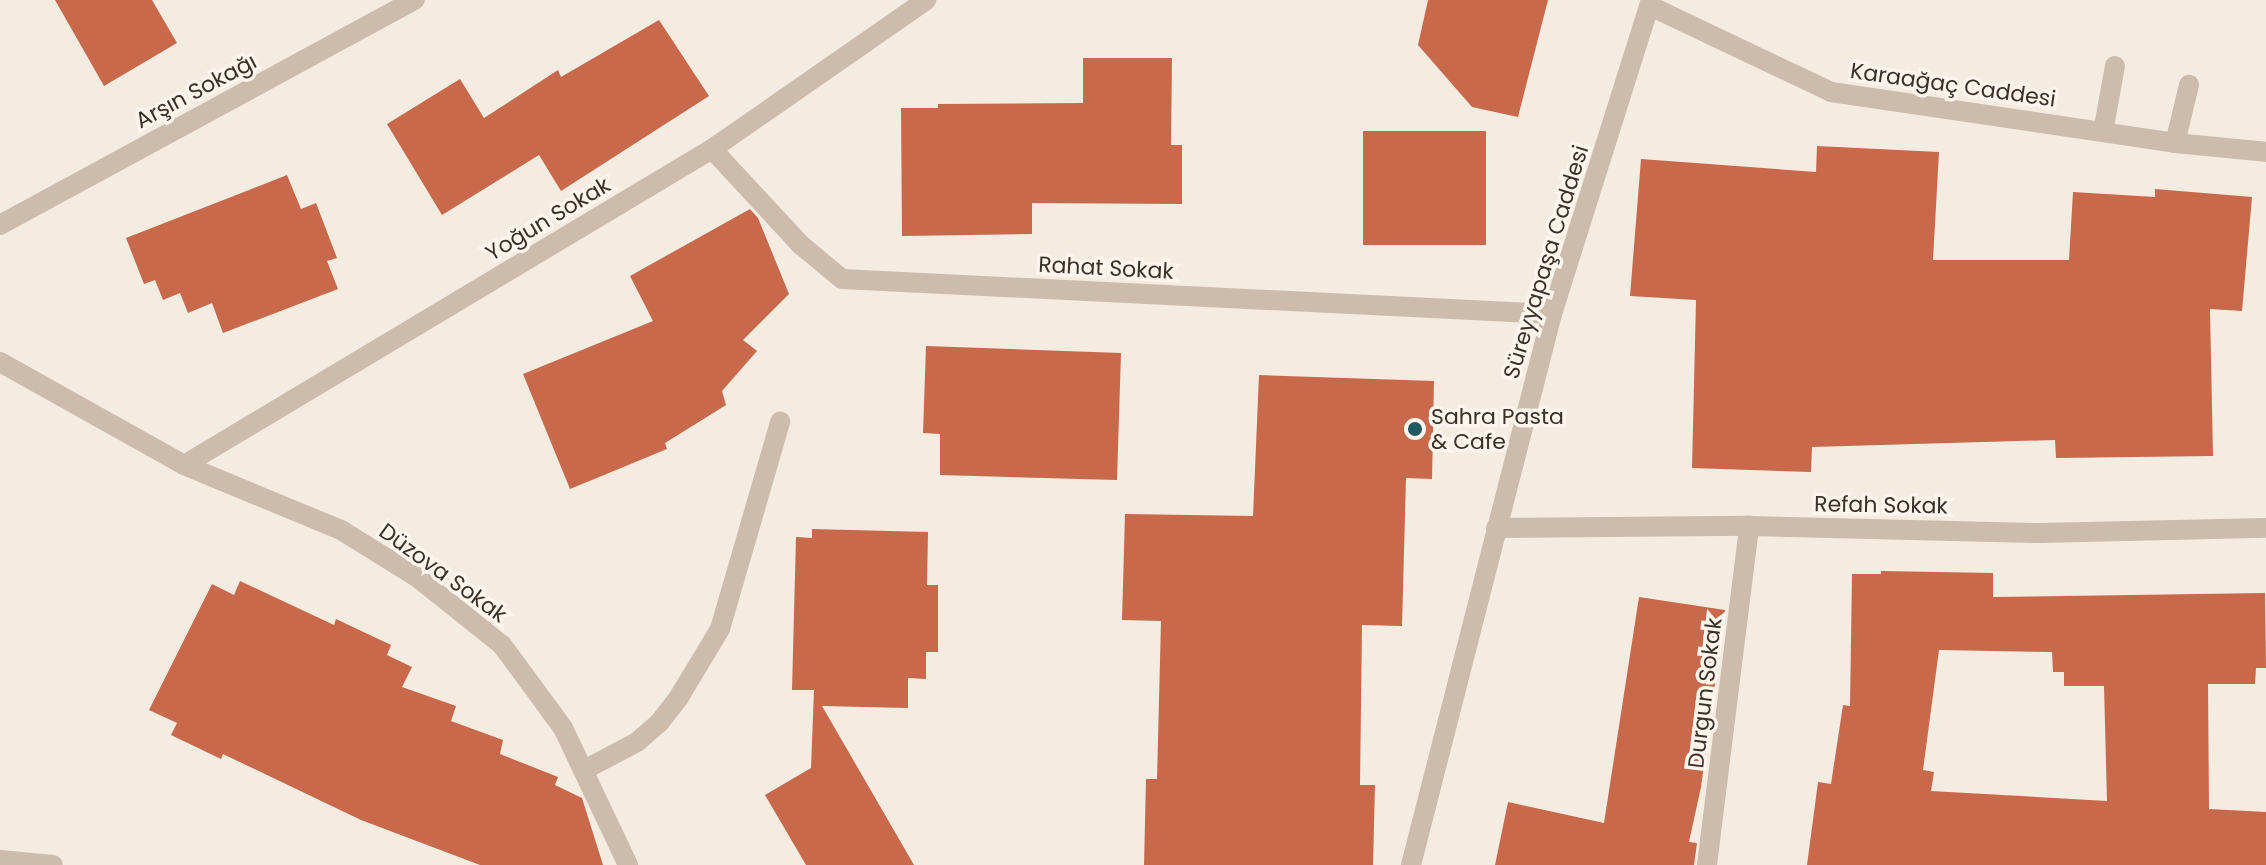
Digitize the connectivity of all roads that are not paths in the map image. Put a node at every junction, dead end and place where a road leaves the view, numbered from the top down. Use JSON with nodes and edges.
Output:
{"nodes":[{"id":1,"x":415,"y":0,"type":"edge"},
{"id":2,"x":926,"y":0,"type":"edge"},
{"id":3,"x":1651,"y":3,"type":"edge"},
{"id":4,"x":2115,"y":66,"type":"dead end"},
{"id":5,"x":2189,"y":85,"type":"dead end"},
{"id":6,"x":2103,"y":132,"type":"junction"},
{"id":7,"x":2175,"y":143,"type":"junction"},
{"id":8,"x":712,"y":149,"type":"junction"},
{"id":9,"x":2266,"y":152,"type":"edge"},
{"id":10,"x":0,"y":225,"type":"edge"},
{"id":11,"x":1552,"y":314,"type":"junction"},
{"id":12,"x":0,"y":362,"type":"edge"},
{"id":13,"x":780,"y":422,"type":"dead end"},
{"id":14,"x":184,"y":465,"type":"junction"},
{"id":15,"x":1749,"y":526,"type":"junction"},
{"id":16,"x":1496,"y":528,"type":"junction"},
{"id":17,"x":2266,"y":528,"type":"edge"},
{"id":18,"x":584,"y":770,"type":"junction"},
{"id":19,"x":0,"y":860,"type":"edge"},
{"id":20,"x":53,"y":865,"type":"edge"},
{"id":21,"x":628,"y":865,"type":"edge"},
{"id":22,"x":1411,"y":865,"type":"edge"},
{"id":23,"x":1707,"y":865,"type":"edge"}],
"edges":[{"from":1,"to":10,"type":"street","name":"Arşın Sokağı"},
{"from":2,"to":8,"type":"street","name":"Yoğun Sokak"},
{"from":3,"to":6,"type":"street","name":"Karaağaç Caddesi"},
{"from":3,"to":11,"type":"street","name":"Süreyyapaşa Caddesi"},
{"from":4,"to":6,"type":"street"},
{"from":5,"to":7,"type":"street"},
{"from":6,"to":7,"type":"street","name":"Karaağaç Caddesi"},
{"from":7,"to":9,"type":"street","name":"Karaağaç Caddesi"},
{"from":8,"to":11,"type":"street","name":"Rahat Sokak"},
{"from":8,"to":14,"type":"street","name":"Yoğun Sokak"},
{"from":11,"to":16,"type":"street","name":"Süreyyapaşa Caddesi"},
{"from":12,"to":14,"type":"street","name":"Düzova Sokak"},
{"from":13,"to":18,"type":"street"},
{"from":14,"to":18,"type":"street","name":"Düzova Sokak"},
{"from":15,"to":16,"type":"street","name":"Refah Sokak"},
{"from":15,"to":17,"type":"street","name":"Refah Sokak"},
{"from":15,"to":23,"type":"street","name":"Durgun Sokak"},
{"from":16,"to":22,"type":"street","name":"Süreyyapaşa Caddesi"},
{"from":18,"to":21,"type":"street","name":"Düzova Sokak"},
{"from":19,"to":20,"type":"street"}]}
